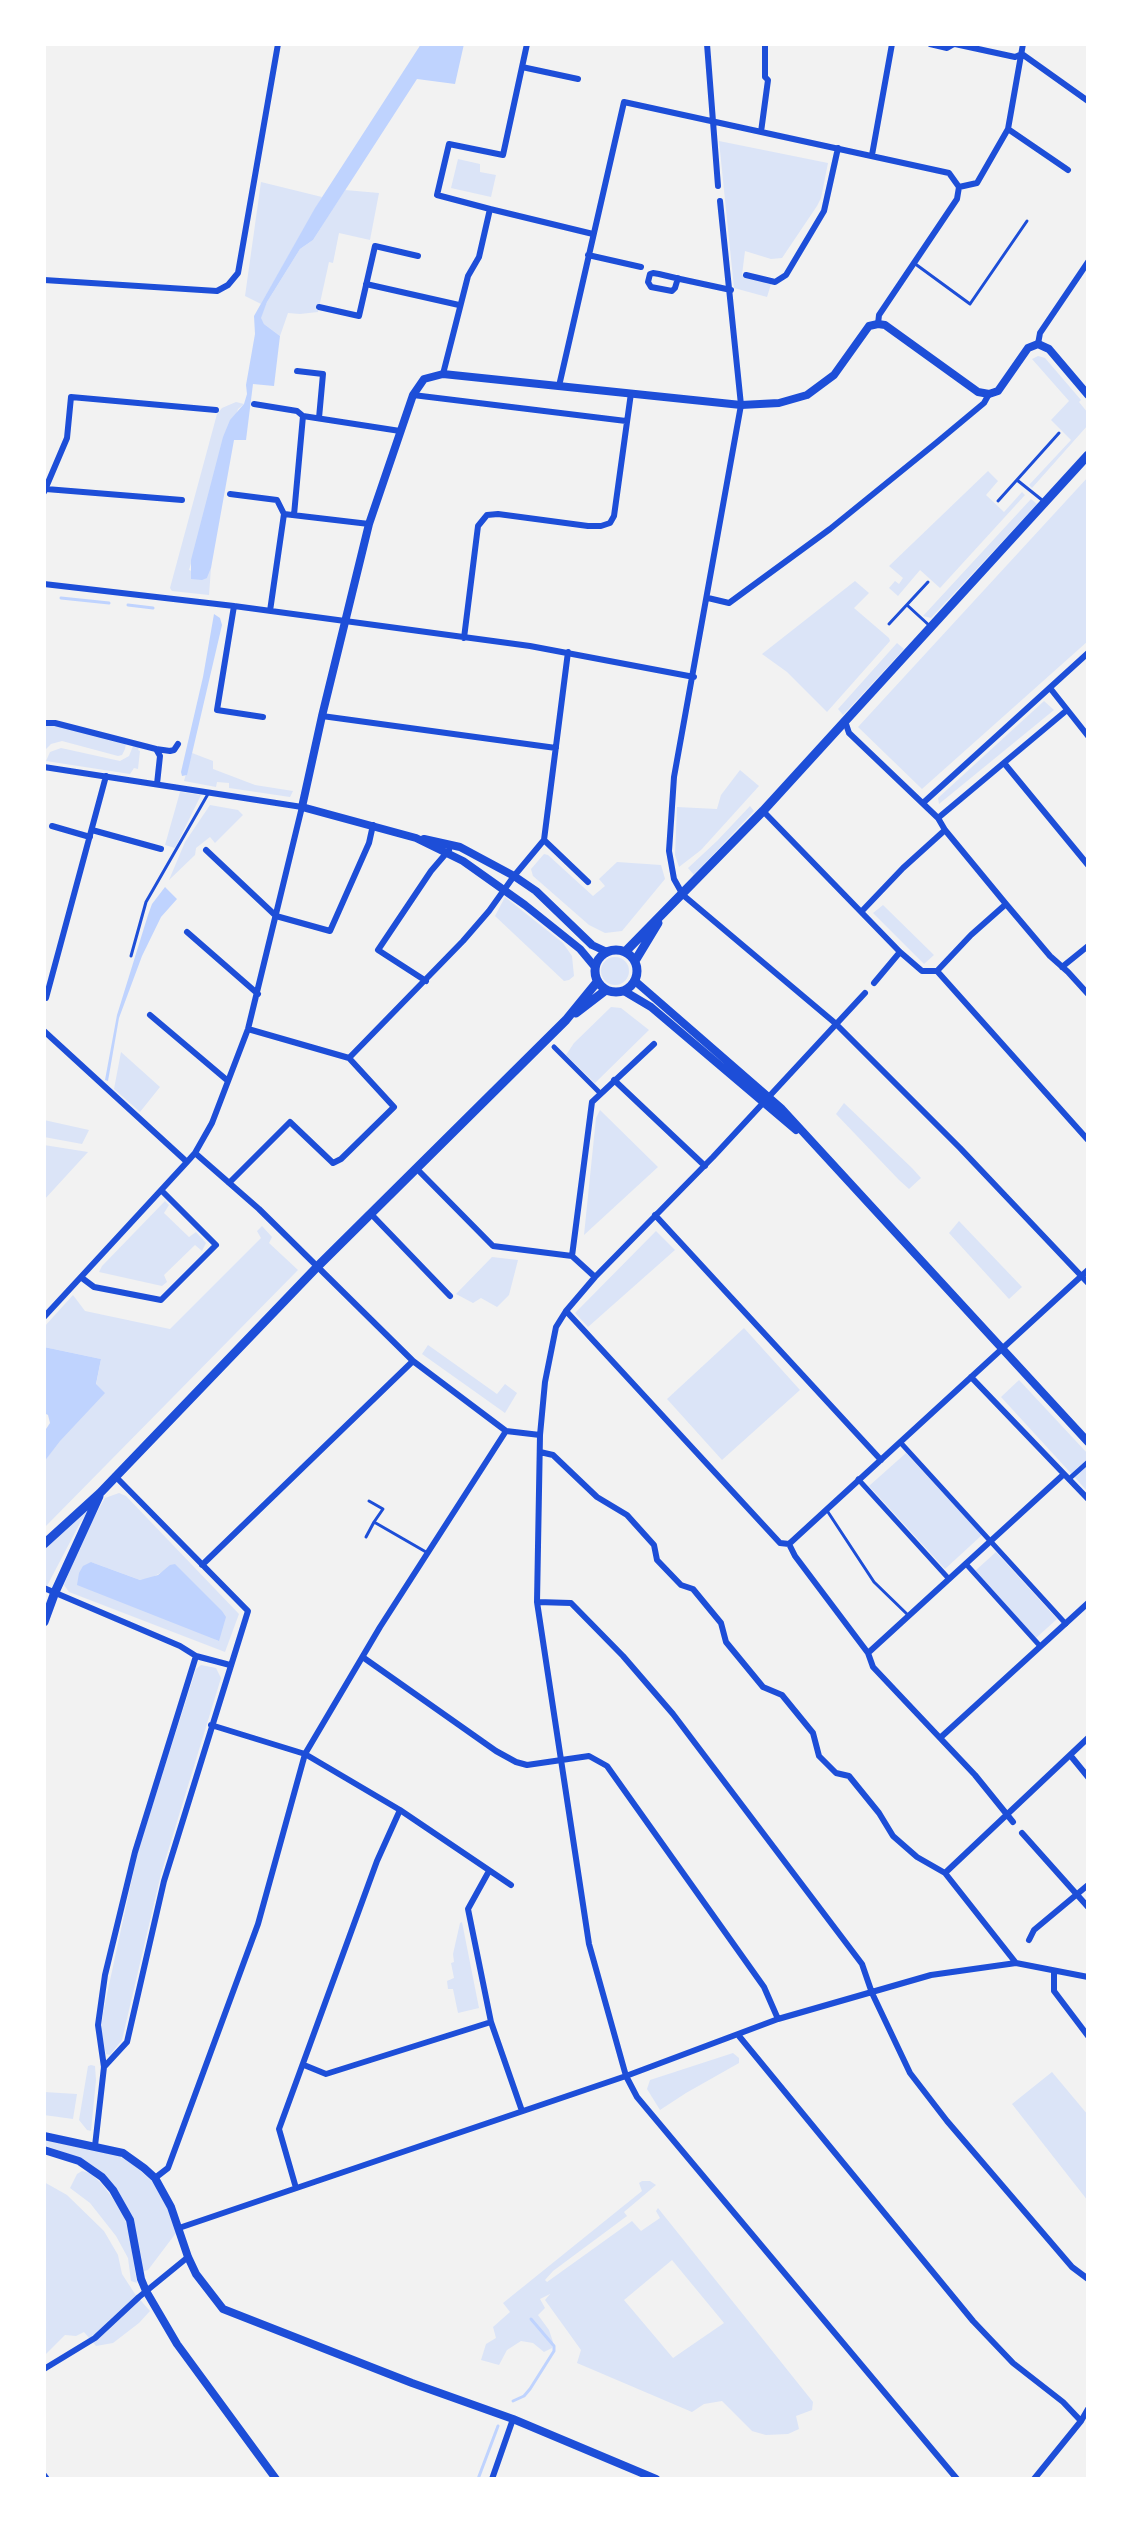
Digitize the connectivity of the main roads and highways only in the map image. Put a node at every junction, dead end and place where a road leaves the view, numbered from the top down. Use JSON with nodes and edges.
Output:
{"nodes":[{"id":1,"x":1088,"y":455,"type":"edge"},
{"id":2,"x":664,"y":913,"type":"junction"},
{"id":3,"x":625,"y":952,"type":"junction"},
{"id":4,"x":635,"y":961,"type":"junction"},
{"id":5,"x":597,"y":982,"type":"junction"},
{"id":6,"x":606,"y":990,"type":"junction"},
{"id":7,"x":566,"y":1020,"type":"junction"},
{"id":8,"x":100,"y":1493,"type":"junction"},
{"id":9,"x":44,"y":1544,"type":"edge"},
{"id":10,"x":44,"y":1622,"type":"edge"}],
"edges":[{"from":1,"to":2,"type":"main road"},
{"from":2,"to":3,"type":"main road"},
{"from":2,"to":4,"type":"main road"},
{"from":3,"to":4,"type":"main road"},
{"from":3,"to":5,"type":"main road"},
{"from":4,"to":6,"type":"main road"},
{"from":5,"to":6,"type":"main road"},
{"from":5,"to":7,"type":"main road"},
{"from":6,"to":7,"type":"main road"},
{"from":7,"to":8,"type":"main road"},
{"from":8,"to":9,"type":"main road"},
{"from":8,"to":10,"type":"main road"}]}
